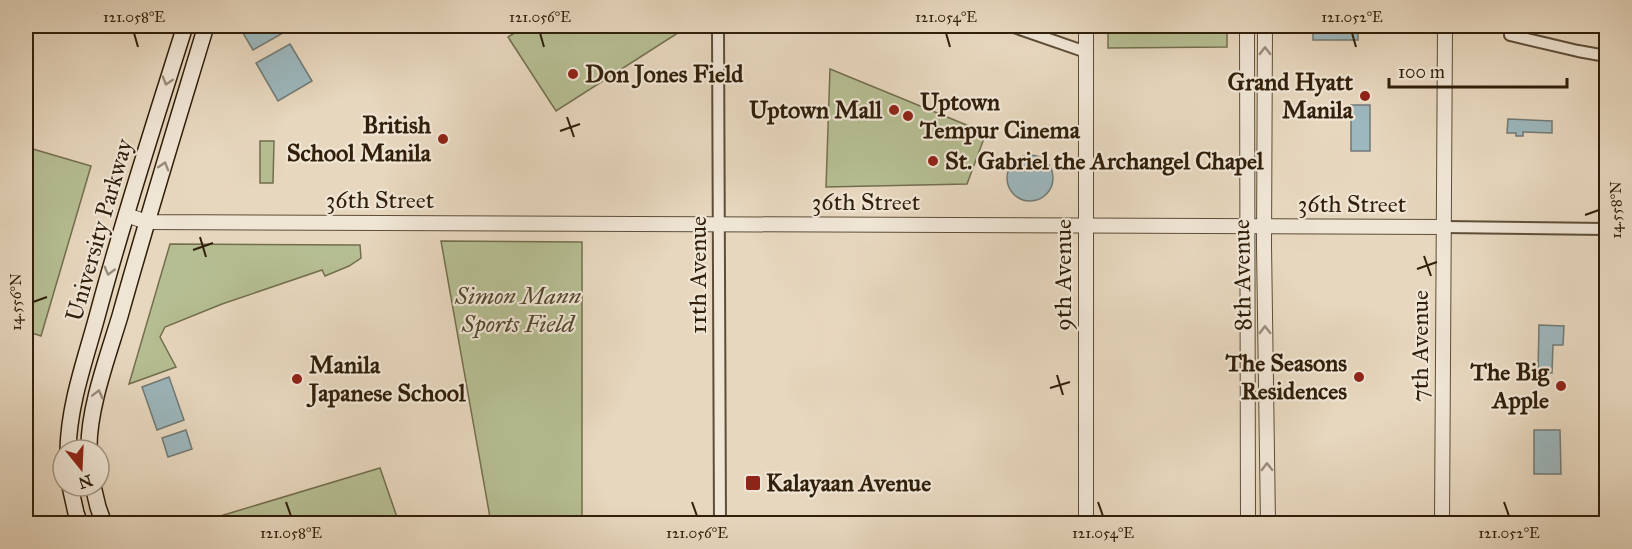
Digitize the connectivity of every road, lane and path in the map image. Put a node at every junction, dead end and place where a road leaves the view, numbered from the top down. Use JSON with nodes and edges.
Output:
{"nodes":[{"id":1,"x":185,"y":26,"type":"edge"},
{"id":2,"x":206,"y":26,"type":"edge"},
{"id":3,"x":718,"y":26,"type":"edge"},
{"id":4,"x":1011,"y":26,"type":"edge"},
{"id":5,"x":1086,"y":26,"type":"edge"},
{"id":6,"x":1247,"y":26,"type":"edge"},
{"id":7,"x":1265,"y":26,"type":"edge"},
{"id":8,"x":1445,"y":26,"type":"edge"},
{"id":9,"x":1511,"y":30,"type":"edge"},
{"id":10,"x":1086,"y":52,"type":"junction"},
{"id":11,"x":1606,"y":56,"type":"edge"},
{"id":12,"x":126,"y":215,"type":"junction"},
{"id":13,"x":147,"y":222,"type":"junction"},
{"id":14,"x":719,"y":224,"type":"junction"},
{"id":15,"x":1086,"y":226,"type":"junction"},
{"id":16,"x":1247,"y":226,"type":"junction"},
{"id":17,"x":1264,"y":226,"type":"junction"},
{"id":18,"x":1444,"y":227,"type":"junction"},
{"id":19,"x":1606,"y":229,"type":"edge"},
{"id":20,"x":69,"y":438,"type":"edge"},
{"id":21,"x":89,"y":438,"type":"edge"},
{"id":22,"x":73,"y":498,"type":"edge"},
{"id":23,"x":96,"y":498,"type":"edge"},
{"id":24,"x":80,"y":524,"type":"edge"},
{"id":25,"x":104,"y":524,"type":"edge"},
{"id":26,"x":720,"y":524,"type":"edge"},
{"id":27,"x":1086,"y":524,"type":"edge"},
{"id":28,"x":1248,"y":524,"type":"edge"},
{"id":29,"x":1268,"y":524,"type":"edge"},
{"id":30,"x":1442,"y":524,"type":"edge"}],
"edges":[{"from":1,"to":12,"type":"main road","name":"University Parkway","one_way":true},
{"from":13,"to":2,"type":"main road","name":"University Parkway","one_way":true},
{"from":3,"to":14,"type":"street","name":"11th Avenue"},
{"from":4,"to":10,"type":"street"},
{"from":5,"to":10,"type":"street","name":"9th Avenue"},
{"from":6,"to":16,"type":"street","name":"8th Avenue"},
{"from":17,"to":7,"type":"street","name":"8th Avenue","one_way":true},
{"from":8,"to":18,"type":"street","name":"7th Avenue"},
{"from":9,"to":11,"type":"street"},
{"from":10,"to":15,"type":"street","name":"9th Avenue"},
{"from":12,"to":13,"type":"street","name":"36th Street"},
{"from":12,"to":20,"type":"main road","name":"University Parkway","one_way":true},
{"from":13,"to":14,"type":"street","name":"36th Street"},
{"from":21,"to":13,"type":"main road","name":"University Parkway","one_way":true},
{"from":14,"to":15,"type":"street","name":"36th Street"},
{"from":14,"to":26,"type":"street","name":"11th Avenue"},
{"from":15,"to":16,"type":"street","name":"36th Street"},
{"from":15,"to":27,"type":"street","name":"9th Avenue"},
{"from":16,"to":17,"type":"street","name":"36th Street"},
{"from":16,"to":28,"type":"street","name":"8th Avenue"},
{"from":17,"to":18,"type":"street","name":"36th Street"},
{"from":29,"to":17,"type":"street","name":"8th Avenue","one_way":true},
{"from":18,"to":19,"type":"street","name":"36th Street"},
{"from":18,"to":30,"type":"street","name":"7th Avenue"},
{"from":22,"to":24,"type":"main road"},
{"from":23,"to":25,"type":"main road"}]}
